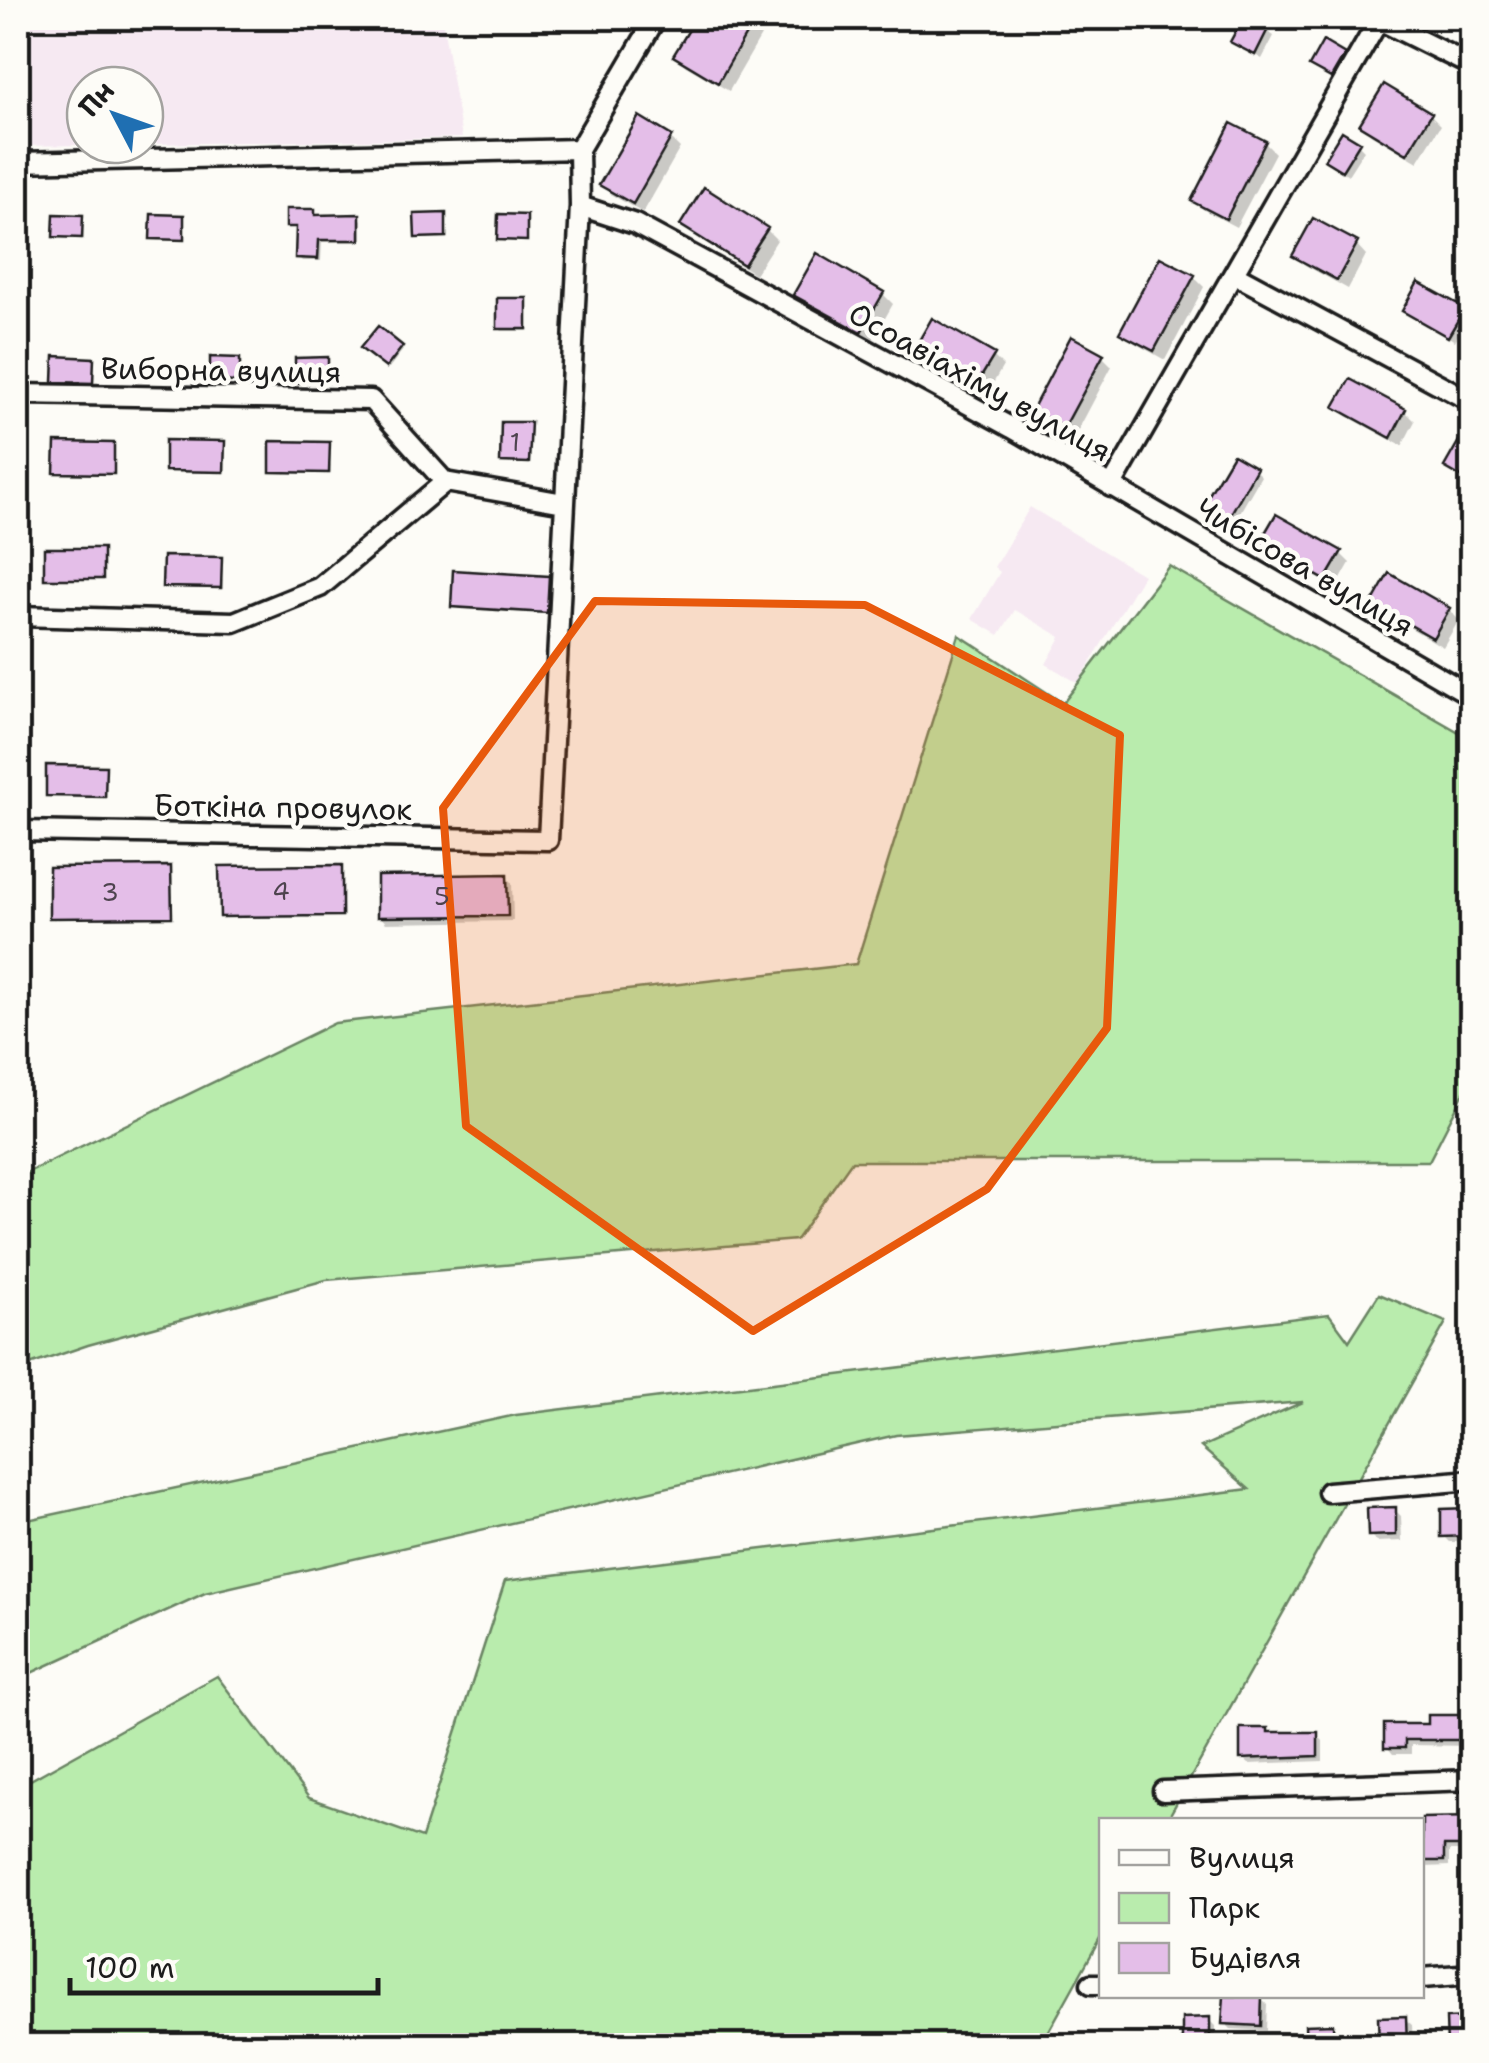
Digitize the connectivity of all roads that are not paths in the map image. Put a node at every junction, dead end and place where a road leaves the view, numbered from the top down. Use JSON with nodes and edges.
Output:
{"nodes":[{"id":1,"x":656,"y":18,"type":"edge"},
{"id":2,"x":1377,"y":19,"type":"edge"},
{"id":3,"x":1472,"y":66,"type":"edge"},
{"id":4,"x":579,"y":149,"type":"junction"},
{"id":5,"x":18,"y":162,"type":"edge"},
{"id":6,"x":580,"y":206,"type":"junction"},
{"id":7,"x":1234,"y":274,"type":"junction"},
{"id":8,"x":18,"y":394,"type":"edge"},
{"id":9,"x":1472,"y":402,"type":"edge"},
{"id":10,"x":445,"y":482,"type":"junction"},
{"id":11,"x":1111,"y":487,"type":"junction"},
{"id":12,"x":564,"y":503,"type":"junction"},
{"id":13,"x":18,"y":616,"type":"edge"},
{"id":14,"x":1472,"y":696,"type":"edge"},
{"id":15,"x":18,"y":830,"type":"edge"},
{"id":16,"x":1472,"y":1480,"type":"edge"},
{"id":17,"x":1328,"y":1492,"type":"dead end"},
{"id":18,"x":1472,"y":1780,"type":"edge"},
{"id":19,"x":1163,"y":1791,"type":"dead end"},
{"id":20,"x":1472,"y":1974,"type":"edge"},
{"id":21,"x":1424,"y":1978,"type":"edge"}],
"edges":[{"from":1,"to":4,"type":"street"},
{"from":2,"to":3,"type":"street"},
{"from":2,"to":7,"type":"street","name":"Осоавіахіму вулиця"},
{"from":4,"to":5,"type":"street"},
{"from":4,"to":6,"type":"street"},
{"from":6,"to":11,"type":"street","name":"Осоавіахіму вулиця"},
{"from":6,"to":12,"type":"street"},
{"from":7,"to":9,"type":"street"},
{"from":7,"to":11,"type":"street","name":"Осоавіахіму вулиця"},
{"from":8,"to":10,"type":"street","name":"Виборна вулиця"},
{"from":10,"to":12,"type":"street"},
{"from":10,"to":13,"type":"street"},
{"from":11,"to":14,"type":"street","name":"Чибісова вулиця"},
{"from":12,"to":15,"type":"street","name":"Боткіна провулок"},
{"from":16,"to":17,"type":"street"},
{"from":18,"to":19,"type":"street"},
{"from":20,"to":21,"type":"street"}]}
